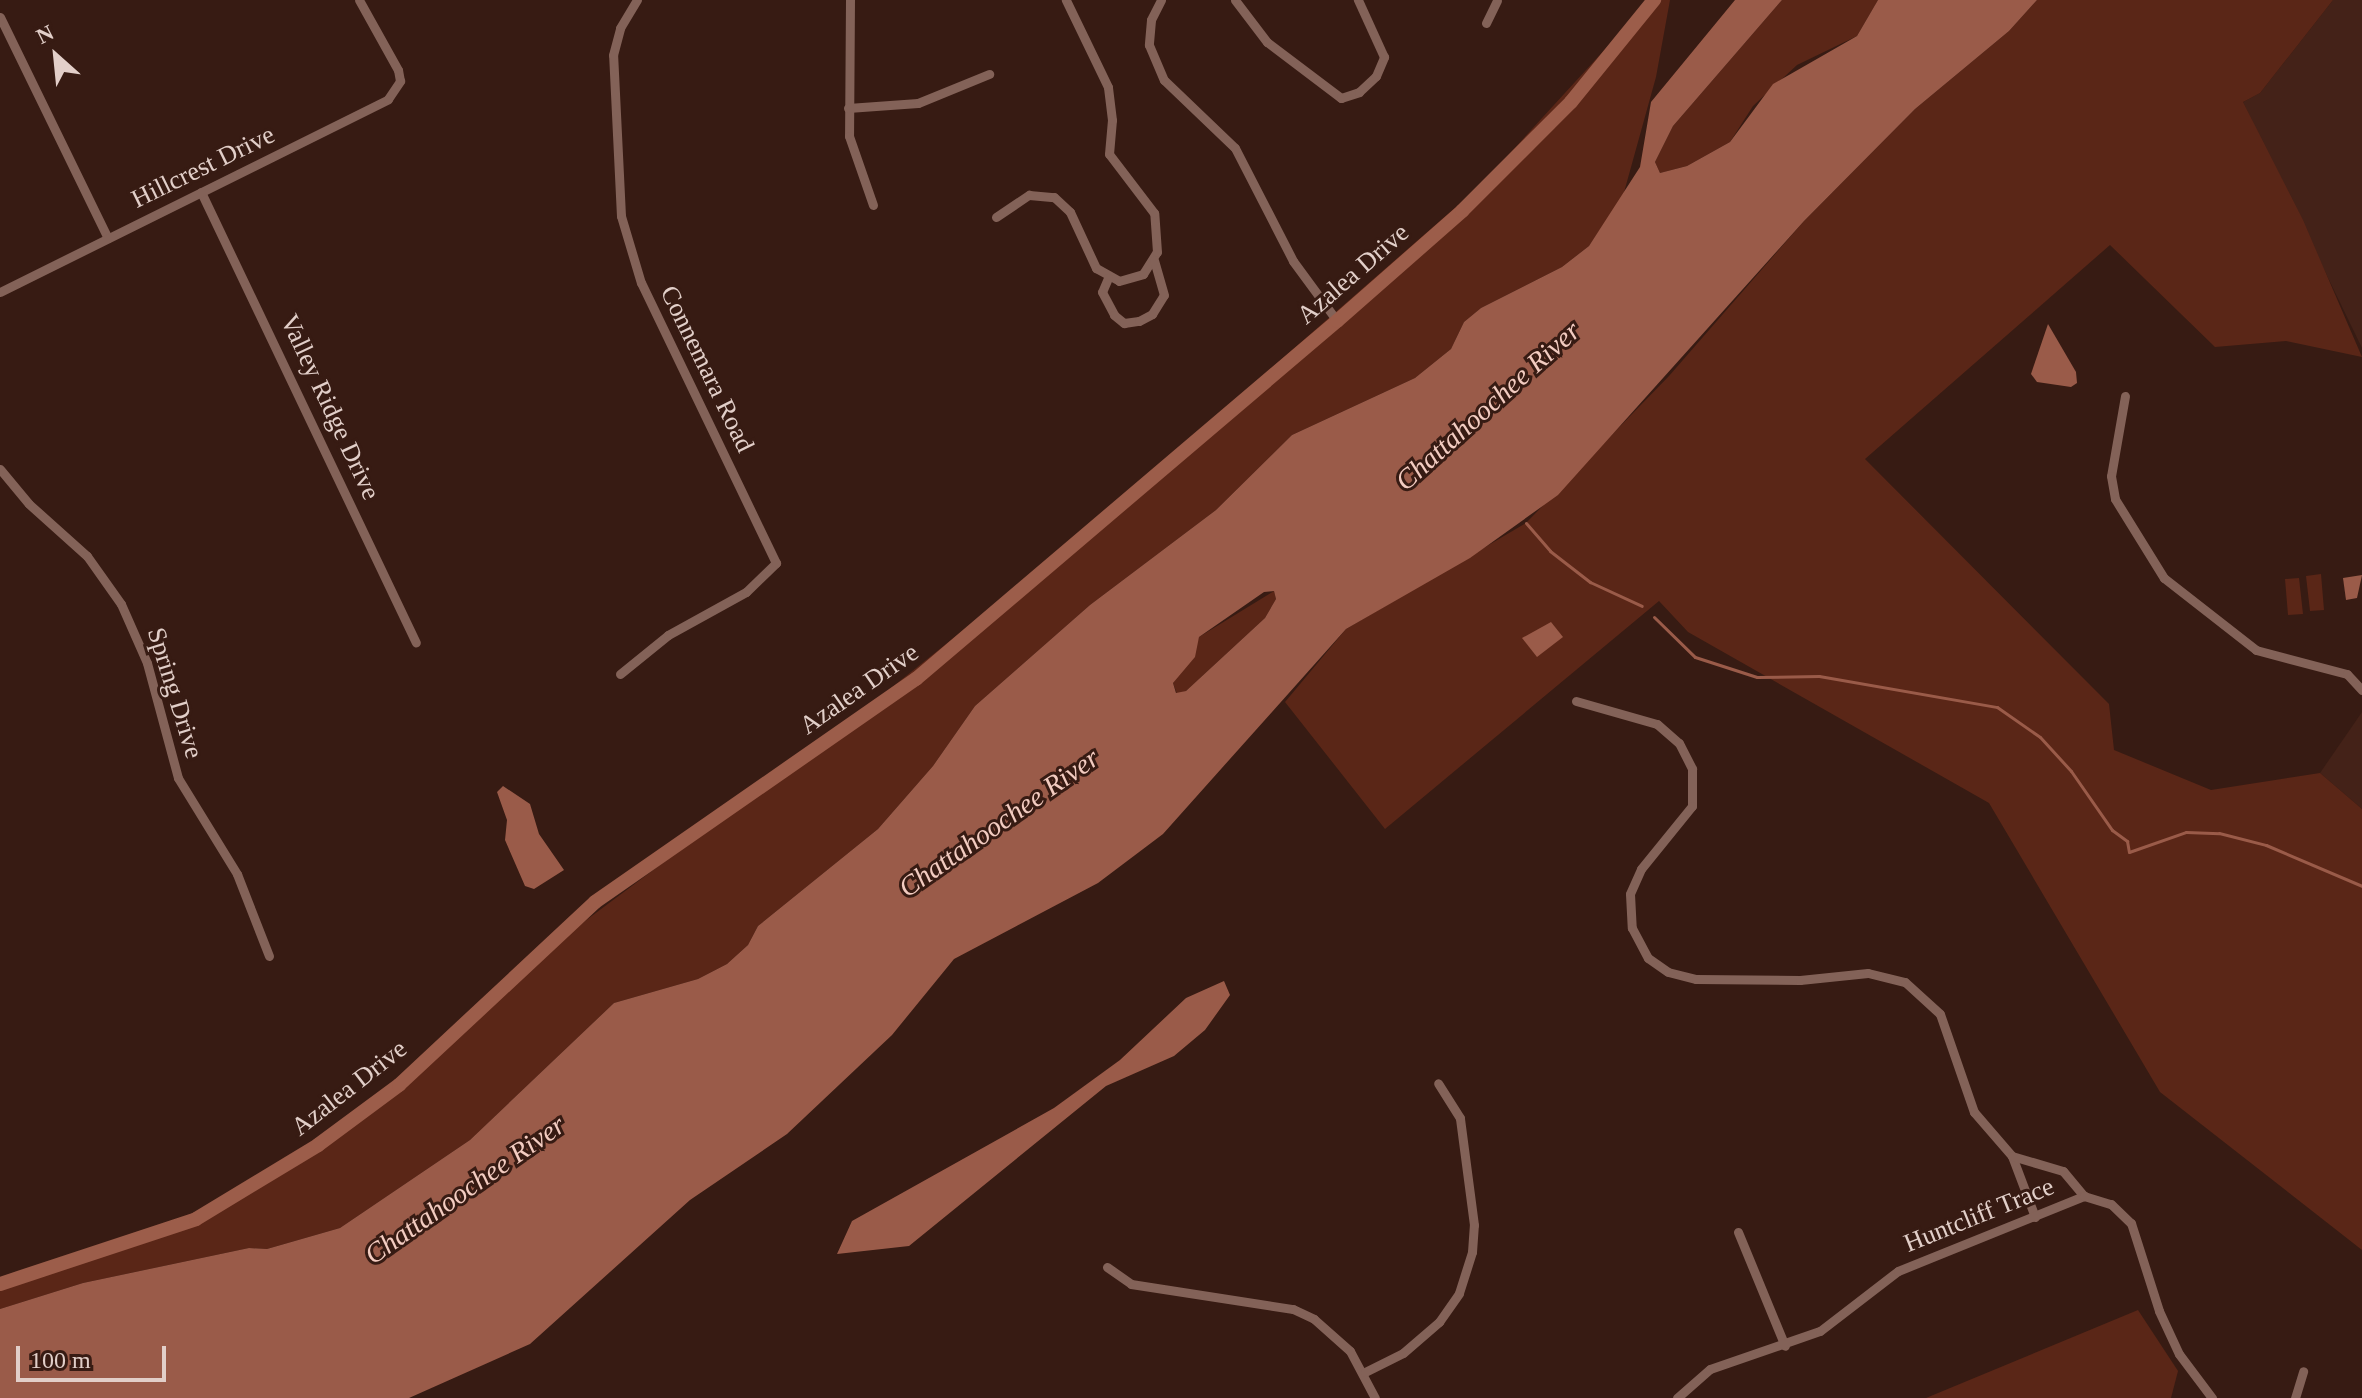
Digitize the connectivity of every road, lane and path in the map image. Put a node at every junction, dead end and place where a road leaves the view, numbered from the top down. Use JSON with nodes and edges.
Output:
{"nodes":[{"id":1,"x":359,"y":0,"type":"edge"},
{"id":2,"x":637,"y":0,"type":"edge"},
{"id":3,"x":850,"y":0,"type":"edge"},
{"id":4,"x":1066,"y":0,"type":"edge"},
{"id":5,"x":1161,"y":0,"type":"edge"},
{"id":6,"x":1235,"y":0,"type":"edge"},
{"id":7,"x":1358,"y":0,"type":"edge"},
{"id":8,"x":1497,"y":0,"type":"edge"},
{"id":9,"x":1654,"y":0,"type":"edge"},
{"id":10,"x":0,"y":17,"type":"edge"},
{"id":11,"x":1486,"y":23,"type":"dead end"},
{"id":12,"x":989,"y":74,"type":"dead end"},
{"id":13,"x":848,"y":108,"type":"junction"},
{"id":14,"x":201,"y":192,"type":"junction"},
{"id":15,"x":873,"y":205,"type":"dead end"},
{"id":16,"x":996,"y":217,"type":"dead end"},
{"id":17,"x":108,"y":238,"type":"junction"},
{"id":18,"x":1154,"y":260,"type":"junction"},
{"id":19,"x":1108,"y":278,"type":"junction"},
{"id":20,"x":0,"y":292,"type":"edge"},
{"id":21,"x":1337,"y":321,"type":"junction"},
{"id":22,"x":2125,"y":396,"type":"dead end"},
{"id":23,"x":0,"y":469,"type":"edge"},
{"id":24,"x":416,"y":642,"type":"dead end"},
{"id":25,"x":620,"y":674,"type":"dead end"},
{"id":26,"x":2362,"y":690,"type":"edge"},
{"id":27,"x":1576,"y":701,"type":"dead end"},
{"id":28,"x":269,"y":956,"type":"dead end"},
{"id":29,"x":1438,"y":1083,"type":"dead end"},
{"id":30,"x":2012,"y":1156,"type":"junction"},
{"id":31,"x":2084,"y":1196,"type":"junction"},
{"id":32,"x":2035,"y":1217,"type":"junction"},
{"id":33,"x":1738,"y":1232,"type":"dead end"},
{"id":34,"x":1107,"y":1267,"type":"dead end"},
{"id":35,"x":0,"y":1284,"type":"edge"},
{"id":36,"x":1785,"y":1346,"type":"junction"},
{"id":37,"x":2303,"y":1371,"type":"dead end"},
{"id":38,"x":1365,"y":1372,"type":"junction"},
{"id":39,"x":1375,"y":1398,"type":"edge"},
{"id":40,"x":1677,"y":1398,"type":"edge"},
{"id":41,"x":2212,"y":1398,"type":"edge"},
{"id":42,"x":2295,"y":1398,"type":"edge"}],
"edges":[{"from":1,"to":14,"type":"street","name":"Hillcrest Drive"},
{"from":2,"to":25,"type":"street","name":"Connemara Road"},
{"from":3,"to":13,"type":"street"},
{"from":4,"to":18,"type":"street"},
{"from":5,"to":21,"type":"street"},
{"from":6,"to":7,"type":"street"},
{"from":8,"to":11,"type":"street"},
{"from":9,"to":21,"type":"street","name":"Azalea Drive"},
{"from":10,"to":17,"type":"street"},
{"from":12,"to":13,"type":"street"},
{"from":13,"to":15,"type":"street"},
{"from":14,"to":17,"type":"street","name":"Hillcrest Drive"},
{"from":14,"to":24,"type":"street","name":"Valley Ridge Drive"},
{"from":16,"to":19,"type":"street"},
{"from":17,"to":20,"type":"street","name":"Hillcrest Drive"},
{"from":18,"to":19,"type":"street"},
{"from":18,"to":19,"type":"street"},
{"from":21,"to":35,"type":"street","name":"Azalea Drive"},
{"from":22,"to":26,"type":"street"},
{"from":23,"to":28,"type":"street","name":"Spring Drive"},
{"from":27,"to":30,"type":"street"},
{"from":29,"to":38,"type":"street"},
{"from":30,"to":31,"type":"street"},
{"from":30,"to":32,"type":"street"},
{"from":31,"to":32,"type":"street","name":"Huntcliff Trace"},
{"from":31,"to":41,"type":"street","name":"Huntcliff Trace"},
{"from":32,"to":36,"type":"street","name":"Huntcliff Trace"},
{"from":33,"to":36,"type":"street"},
{"from":34,"to":38,"type":"street"},
{"from":36,"to":40,"type":"street","name":"Huntcliff Trace"},
{"from":37,"to":42,"type":"street"},
{"from":38,"to":39,"type":"street"}]}
